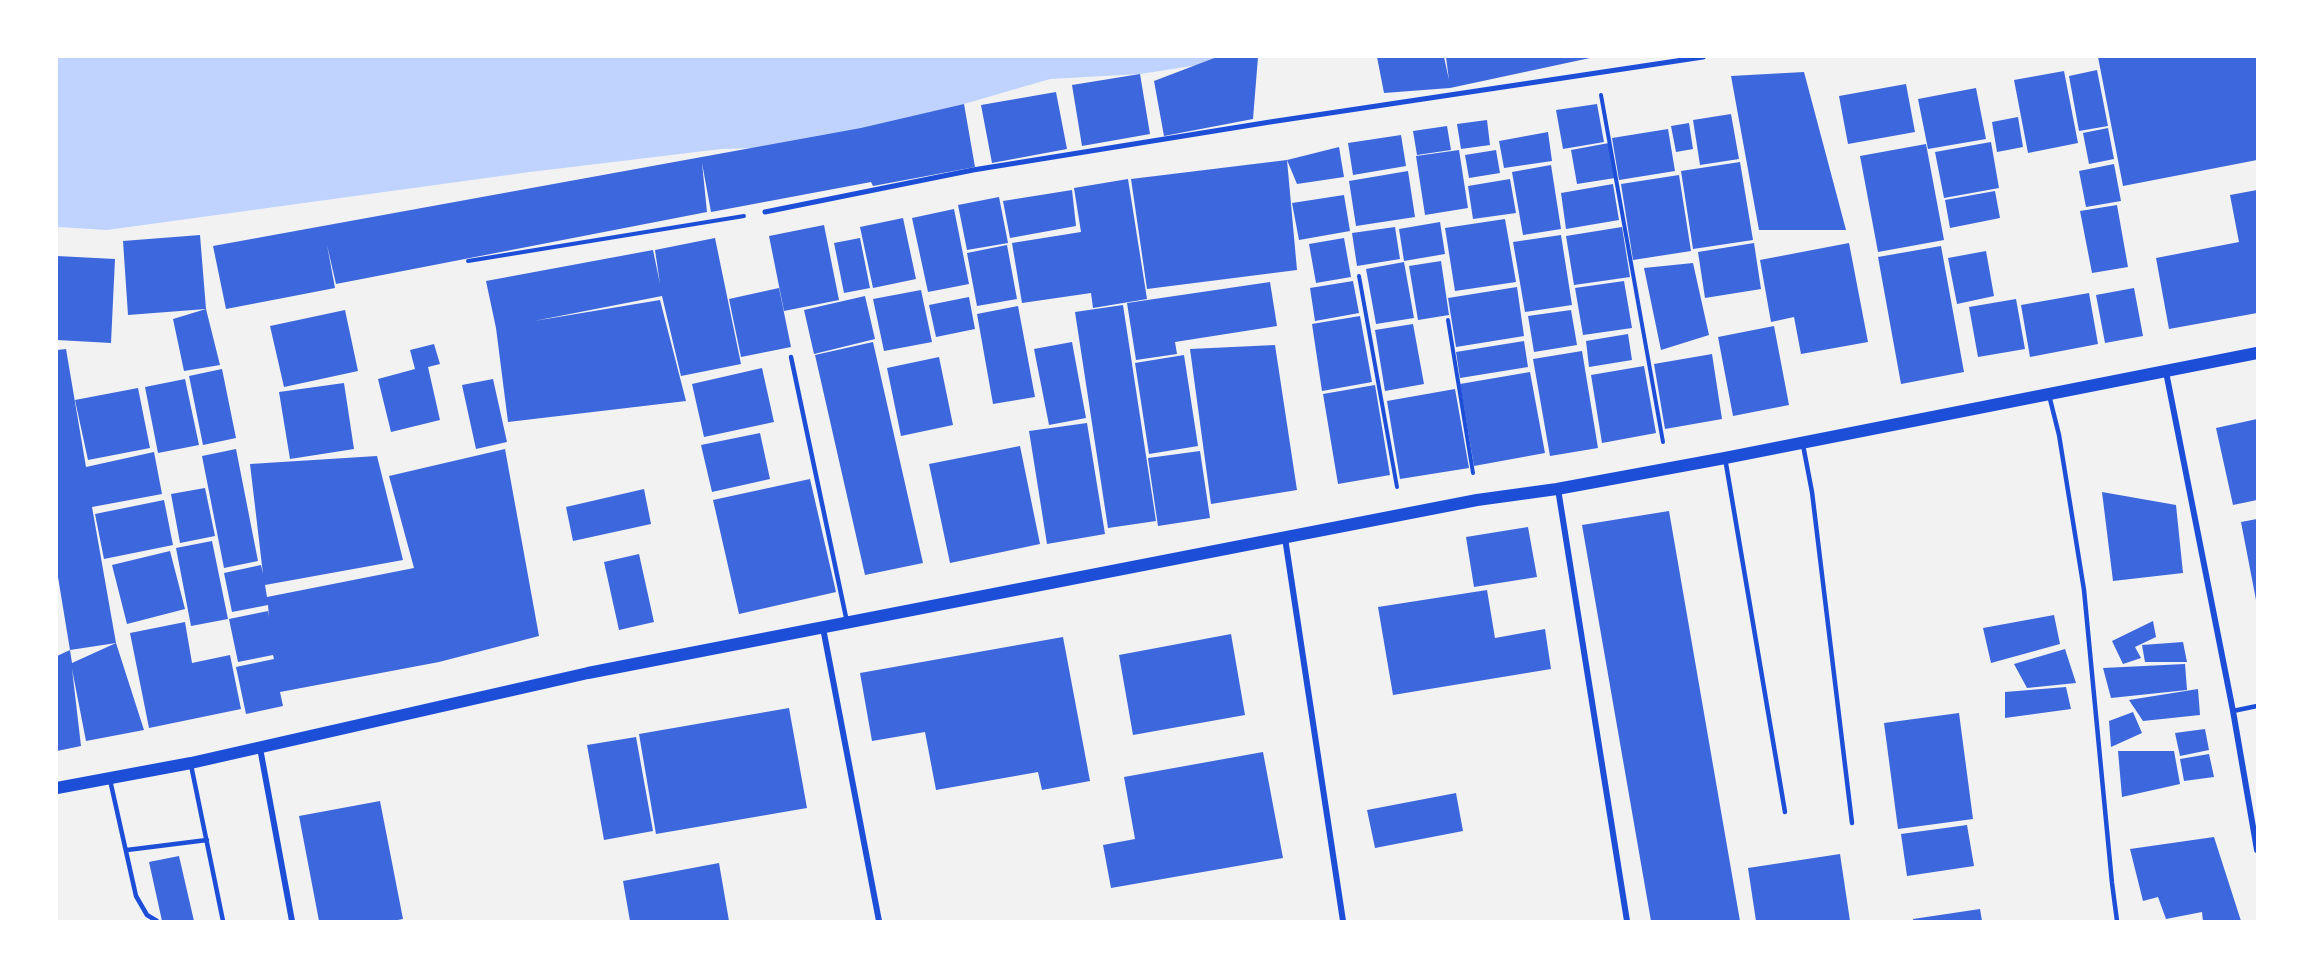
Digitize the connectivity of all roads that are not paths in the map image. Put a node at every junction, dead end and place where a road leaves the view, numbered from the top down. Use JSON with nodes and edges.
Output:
{"nodes":[{"id":1,"x":1703,"y":57,"type":"edge"},
{"id":2,"x":765,"y":212,"type":"road end"},
{"id":3,"x":2257,"y":353,"type":"edge"},
{"id":4,"x":790,"y":357,"type":"dead end"},
{"id":5,"x":2166,"y":372,"type":"junction"},
{"id":6,"x":2049,"y":394,"type":"junction"},
{"id":7,"x":1803,"y":442,"type":"junction"},
{"id":8,"x":1725,"y":458,"type":"junction"},
{"id":9,"x":1557,"y":489,"type":"junction"},
{"id":10,"x":1285,"y":538,"type":"junction"},
{"id":11,"x":847,"y":623,"type":"junction"},
{"id":12,"x":823,"y":628,"type":"junction"},
{"id":13,"x":2257,"y":706,"type":"edge"},
{"id":14,"x":2233,"y":711,"type":"junction"},
{"id":15,"x":260,"y":746,"type":"junction"},
{"id":16,"x":191,"y":763,"type":"junction"},
{"id":17,"x":110,"y":778,"type":"junction"},
{"id":18,"x":57,"y":788,"type":"edge"},
{"id":19,"x":1785,"y":812,"type":"dead end"},
{"id":20,"x":1852,"y":824,"type":"dead end"},
{"id":21,"x":207,"y":840,"type":"junction"},
{"id":22,"x":127,"y":850,"type":"junction"},
{"id":23,"x":2257,"y":850,"type":"edge"},
{"id":24,"x":157,"y":921,"type":"edge"},
{"id":25,"x":223,"y":921,"type":"edge"},
{"id":26,"x":292,"y":921,"type":"edge"},
{"id":27,"x":879,"y":921,"type":"edge"},
{"id":28,"x":1343,"y":921,"type":"edge"},
{"id":29,"x":1627,"y":921,"type":"edge"},
{"id":30,"x":2117,"y":921,"type":"edge"}],
"edges":[{"from":1,"to":2,"type":"street"},
{"from":3,"to":5,"type":"main road"},
{"from":4,"to":11,"type":"lane"},
{"from":5,"to":6,"type":"main road"},
{"from":5,"to":14,"type":"street"},
{"from":6,"to":7,"type":"main road"},
{"from":6,"to":30,"type":"lane"},
{"from":7,"to":8,"type":"main road"},
{"from":7,"to":20,"type":"lane"},
{"from":8,"to":9,"type":"main road"},
{"from":8,"to":19,"type":"lane"},
{"from":9,"to":10,"type":"main road"},
{"from":9,"to":29,"type":"street"},
{"from":10,"to":11,"type":"main road"},
{"from":10,"to":28,"type":"street"},
{"from":11,"to":12,"type":"main road"},
{"from":12,"to":15,"type":"main road"},
{"from":12,"to":27,"type":"street"},
{"from":13,"to":14,"type":"lane"},
{"from":14,"to":23,"type":"street"},
{"from":15,"to":16,"type":"main road"},
{"from":15,"to":26,"type":"street"},
{"from":16,"to":17,"type":"main road"},
{"from":16,"to":21,"type":"lane"},
{"from":17,"to":18,"type":"main road"},
{"from":17,"to":22,"type":"lane"},
{"from":21,"to":22,"type":"lane"},
{"from":21,"to":25,"type":"lane"},
{"from":22,"to":24,"type":"lane"}]}
